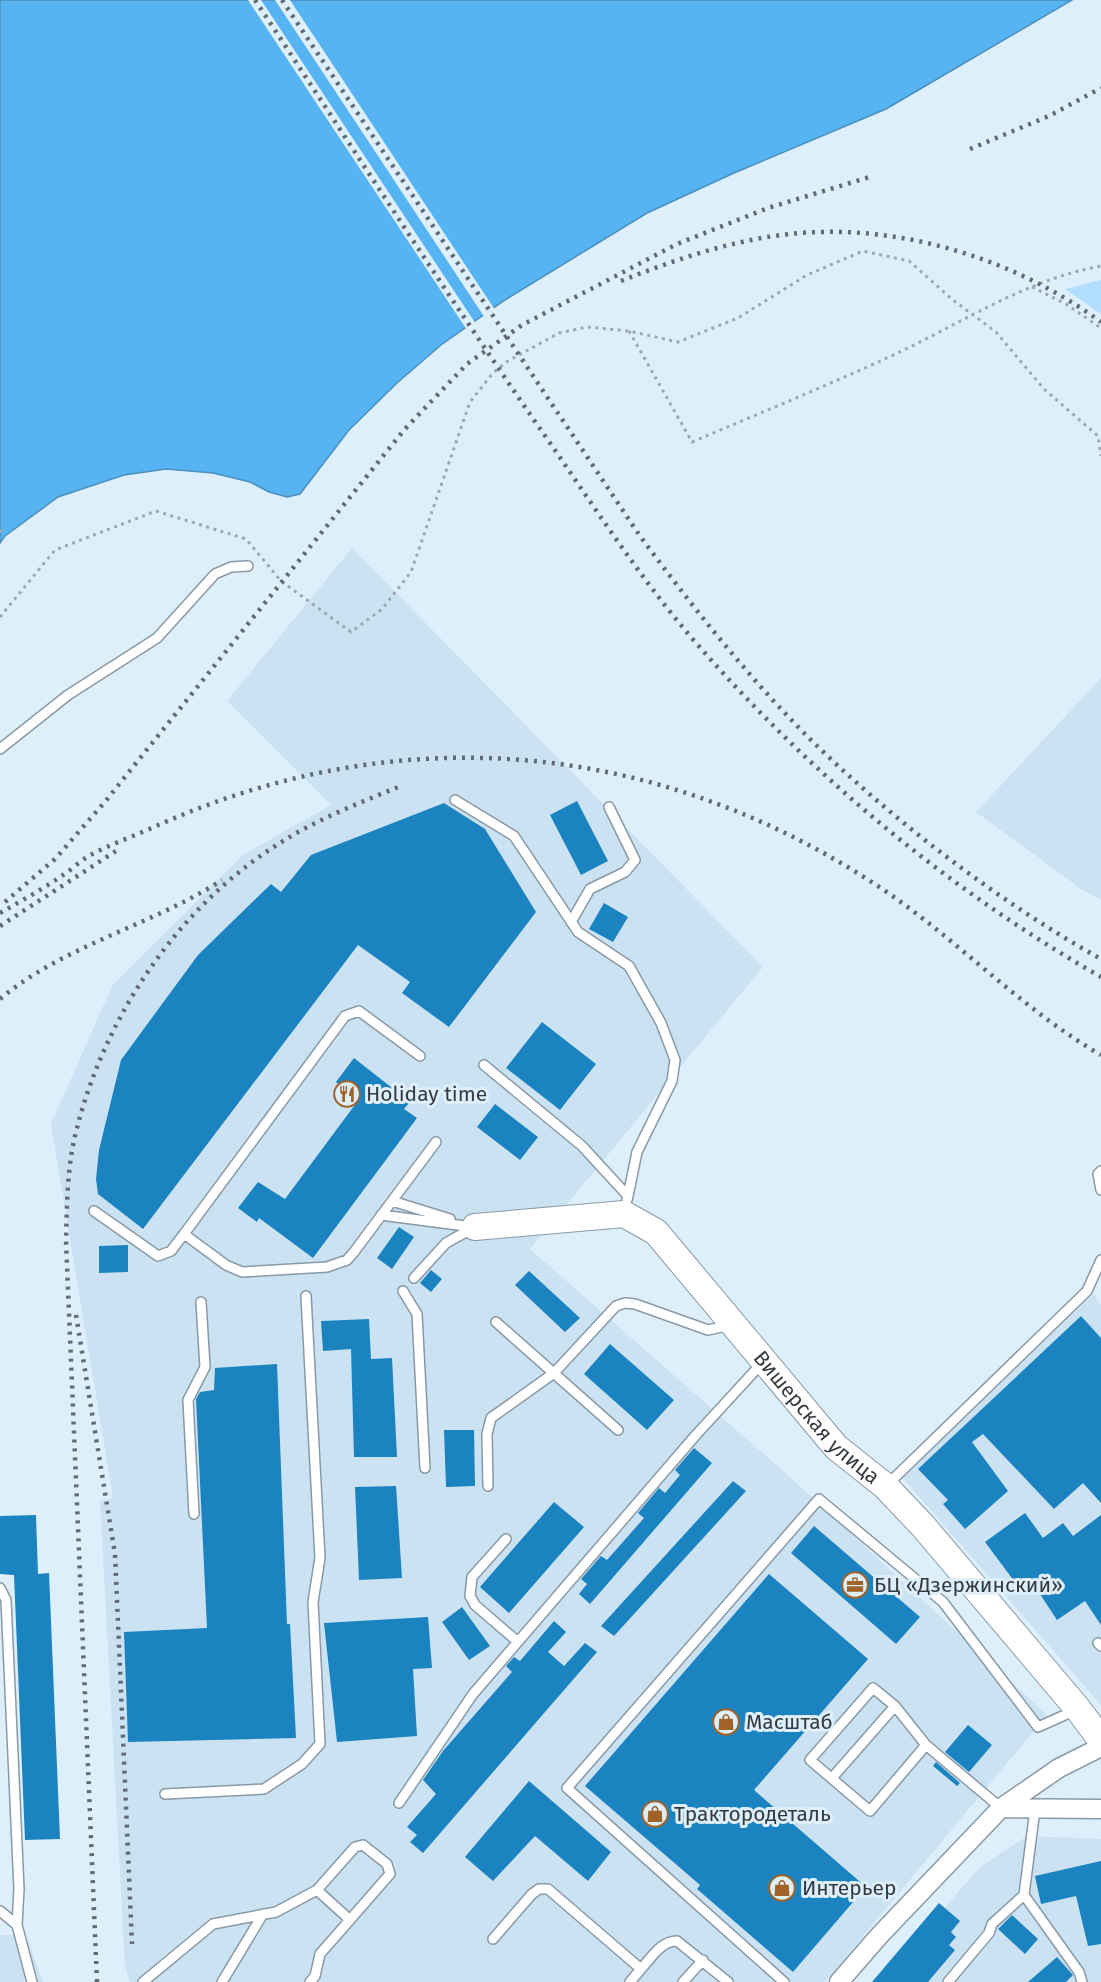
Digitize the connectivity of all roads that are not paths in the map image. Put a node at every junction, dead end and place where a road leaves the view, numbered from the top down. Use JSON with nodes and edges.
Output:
{"nodes":[{"id":1,"x":248,"y":566,"type":"dead end"},
{"id":2,"x":0,"y":749,"type":"edge"},
{"id":3,"x":455,"y":800,"type":"dead end"},
{"id":4,"x":609,"y":807,"type":"dead end"},
{"id":5,"x":571,"y":922,"type":"junction"},
{"id":6,"x":420,"y":1056,"type":"dead end"},
{"id":7,"x":484,"y":1065,"type":"dead end"},
{"id":8,"x":436,"y":1142,"type":"dead end"},
{"id":9,"x":1101,"y":1170,"type":"edge"},
{"id":10,"x":1101,"y":1190,"type":"edge"},
{"id":11,"x":392,"y":1201,"type":"junction"},
{"id":12,"x":626,"y":1205,"type":"junction"},
{"id":13,"x":94,"y":1211,"type":"dead end"},
{"id":14,"x":381,"y":1215,"type":"junction"},
{"id":15,"x":475,"y":1227,"type":"junction"},
{"id":16,"x":184,"y":1234,"type":"junction"},
{"id":17,"x":1101,"y":1260,"type":"edge"},
{"id":18,"x":414,"y":1278,"type":"dead end"},
{"id":19,"x":403,"y":1291,"type":"dead end"},
{"id":20,"x":306,"y":1296,"type":"dead end"},
{"id":21,"x":201,"y":1302,"type":"dead end"},
{"id":22,"x":496,"y":1322,"type":"dead end"},
{"id":23,"x":733,"y":1325,"type":"junction"},
{"id":24,"x":763,"y":1361,"type":"junction"},
{"id":25,"x":554,"y":1374,"type":"junction"},
{"id":26,"x":618,"y":1430,"type":"dead end"},
{"id":27,"x":425,"y":1468,"type":"dead end"},
{"id":28,"x":488,"y":1486,"type":"dead end"},
{"id":29,"x":885,"y":1486,"type":"junction"},
{"id":30,"x":194,"y":1514,"type":"dead end"},
{"id":31,"x":506,"y":1539,"type":"dead end"},
{"id":32,"x":0,"y":1588,"type":"edge"},
{"id":33,"x":518,"y":1642,"type":"junction"},
{"id":34,"x":895,"y":1706,"type":"junction"},
{"id":35,"x":1078,"y":1709,"type":"junction"},
{"id":36,"x":1101,"y":1740,"type":"edge"},
{"id":37,"x":926,"y":1745,"type":"junction"},
{"id":38,"x":1101,"y":1747,"type":"edge"},
{"id":39,"x":832,"y":1778,"type":"junction"},
{"id":40,"x":165,"y":1794,"type":"dead end"},
{"id":41,"x":399,"y":1803,"type":"dead end"},
{"id":42,"x":1001,"y":1808,"type":"junction"},
{"id":43,"x":1035,"y":1809,"type":"junction"},
{"id":44,"x":1101,"y":1809,"type":"edge"},
{"id":45,"x":316,"y":1890,"type":"junction"},
{"id":46,"x":1024,"y":1895,"type":"junction"},
{"id":47,"x":0,"y":1911,"type":"edge"},
{"id":48,"x":263,"y":1914,"type":"junction"},
{"id":49,"x":350,"y":1920,"type":"junction"},
{"id":50,"x":17,"y":1925,"type":"junction"},
{"id":51,"x":494,"y":1939,"type":"dead end"},
{"id":52,"x":703,"y":1960,"type":"junction"},
{"id":53,"x":641,"y":1969,"type":"junction"},
{"id":54,"x":32,"y":1982,"type":"edge"},
{"id":55,"x":143,"y":1982,"type":"edge"},
{"id":56,"x":222,"y":1982,"type":"edge"},
{"id":57,"x":310,"y":1982,"type":"edge"},
{"id":58,"x":630,"y":1982,"type":"edge"},
{"id":59,"x":683,"y":1982,"type":"edge"},
{"id":60,"x":728,"y":1982,"type":"edge"},
{"id":61,"x":784,"y":1982,"type":"edge"},
{"id":62,"x":839,"y":1982,"type":"edge"},
{"id":63,"x":948,"y":1982,"type":"edge"},
{"id":64,"x":1082,"y":1982,"type":"edge"}],
"edges":[{"from":1,"to":2,"type":"lane"},
{"from":3,"to":5,"type":"lane"},
{"from":4,"to":5,"type":"lane"},
{"from":5,"to":12,"type":"lane"},
{"from":6,"to":16,"type":"lane"},
{"from":7,"to":12,"type":"lane"},
{"from":8,"to":11,"type":"lane"},
{"from":9,"to":10,"type":"lane"},
{"from":11,"to":14,"type":"lane"},
{"from":11,"to":15,"type":"lane"},
{"from":12,"to":15,"type":"street"},
{"from":12,"to":23,"type":"street","name":"Вишерская улица"},
{"from":13,"to":16,"type":"lane"},
{"from":14,"to":15,"type":"lane"},
{"from":14,"to":16,"type":"lane"},
{"from":15,"to":18,"type":"lane"},
{"from":17,"to":29,"type":"lane"},
{"from":19,"to":27,"type":"lane"},
{"from":20,"to":40,"type":"lane"},
{"from":21,"to":30,"type":"lane"},
{"from":22,"to":25,"type":"lane"},
{"from":23,"to":24,"type":"street","name":"Вишерская улица"},
{"from":23,"to":25,"type":"lane"},
{"from":24,"to":29,"type":"street","name":"Вишерская улица"},
{"from":24,"to":33,"type":"lane"},
{"from":25,"to":26,"type":"lane"},
{"from":25,"to":28,"type":"lane"},
{"from":29,"to":35,"type":"street","name":"Вишерская улица"},
{"from":31,"to":33,"type":"lane"},
{"from":32,"to":50,"type":"lane"},
{"from":33,"to":41,"type":"lane"},
{"from":34,"to":37,"type":"lane"},
{"from":34,"to":39,"type":"lane"},
{"from":34,"to":39,"type":"lane"},
{"from":35,"to":36,"type":"street","name":"Вишерская улица"},
{"from":35,"to":61,"type":"lane"},
{"from":37,"to":39,"type":"lane"},
{"from":37,"to":42,"type":"lane"},
{"from":38,"to":42,"type":"street"},
{"from":42,"to":43,"type":"street"},
{"from":42,"to":62,"type":"street"},
{"from":43,"to":44,"type":"street"},
{"from":43,"to":46,"type":"lane"},
{"from":45,"to":48,"type":"lane"},
{"from":45,"to":49,"type":"lane"},
{"from":45,"to":49,"type":"lane"},
{"from":46,"to":63,"type":"lane"},
{"from":46,"to":64,"type":"lane"},
{"from":47,"to":50,"type":"lane"},
{"from":48,"to":55,"type":"lane"},
{"from":48,"to":56,"type":"lane"},
{"from":49,"to":57,"type":"lane"},
{"from":50,"to":54,"type":"lane"},
{"from":51,"to":53,"type":"lane"},
{"from":52,"to":53,"type":"lane"},
{"from":52,"to":59,"type":"lane"},
{"from":52,"to":60,"type":"lane"},
{"from":53,"to":58,"type":"lane"}]}
